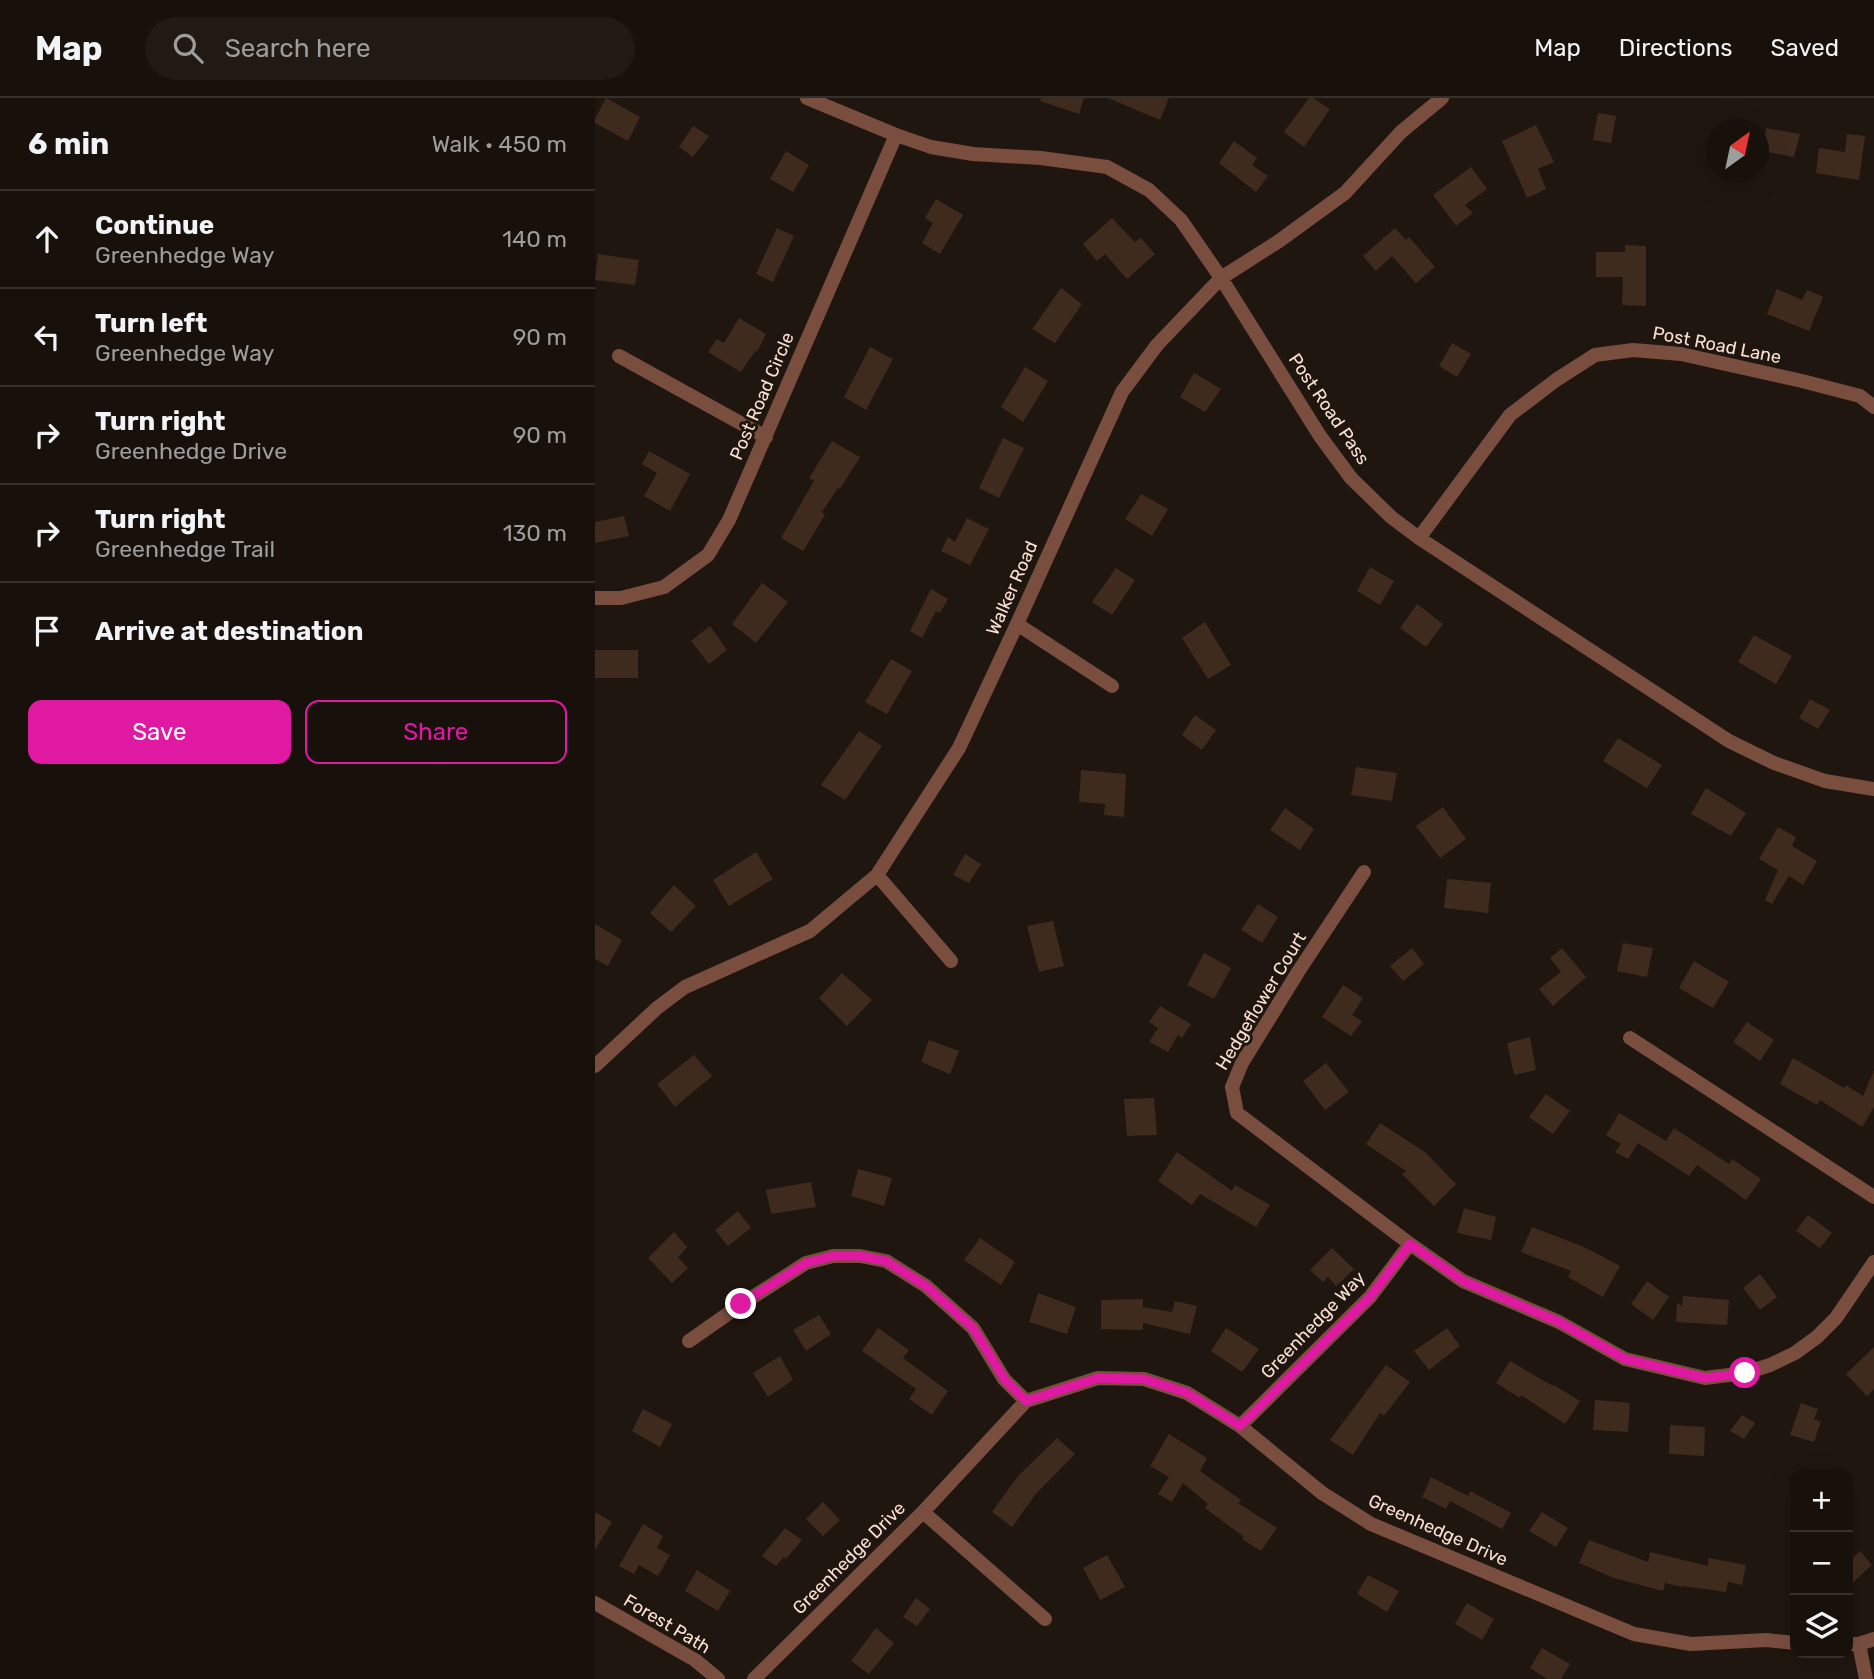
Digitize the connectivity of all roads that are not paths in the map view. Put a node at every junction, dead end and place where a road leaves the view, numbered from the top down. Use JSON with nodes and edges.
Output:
{"nodes":[{"id":1,"x":807,"y":98,"type":"edge"},
{"id":2,"x":1442,"y":98,"type":"edge"},
{"id":3,"x":895,"y":135,"type":"junction"},
{"id":4,"x":1220,"y":278,"type":"junction"},
{"id":5,"x":619,"y":356,"type":"dead end"},
{"id":6,"x":1874,"y":407,"type":"edge"},
{"id":7,"x":766,"y":437,"type":"junction"},
{"id":8,"x":1419,"y":538,"type":"junction"},
{"id":9,"x":595,"y":598,"type":"edge"},
{"id":10,"x":1017,"y":624,"type":"junction"},
{"id":11,"x":1112,"y":686,"type":"dead end"},
{"id":12,"x":1874,"y":789,"type":"edge"},
{"id":13,"x":1364,"y":872,"type":"dead end"},
{"id":14,"x":877,"y":875,"type":"junction"},
{"id":15,"x":951,"y":961,"type":"dead end"},
{"id":16,"x":1630,"y":1038,"type":"dead end"},
{"id":17,"x":595,"y":1066,"type":"edge"},
{"id":18,"x":1874,"y":1198,"type":"edge"},
{"id":19,"x":1410,"y":1244,"type":"junction"},
{"id":20,"x":1874,"y":1262,"type":"edge"},
{"id":21,"x":689,"y":1341,"type":"dead end"},
{"id":22,"x":1026,"y":1401,"type":"junction"},
{"id":23,"x":1240,"y":1426,"type":"junction"},
{"id":24,"x":923,"y":1512,"type":"junction"},
{"id":25,"x":595,"y":1603,"type":"edge"},
{"id":26,"x":1045,"y":1619,"type":"dead end"},
{"id":27,"x":1790,"y":1642,"type":"edge"},
{"id":28,"x":1860,"y":1642,"type":"edge"},
{"id":29,"x":718,"y":1679,"type":"edge"},
{"id":30,"x":754,"y":1679,"type":"edge"},
{"id":31,"x":1865,"y":1679,"type":"edge"}],
"edges":[{"from":1,"to":3,"type":"street","name":"Post Road Pass"},
{"from":2,"to":4,"type":"street","name":"Walker Road"},
{"from":3,"to":4,"type":"street","name":"Post Road Pass"},
{"from":3,"to":7,"type":"street","name":"Post Road Circle"},
{"from":4,"to":8,"type":"street","name":"Post Road Pass"},
{"from":4,"to":10,"type":"street","name":"Walker Road"},
{"from":5,"to":7,"type":"street"},
{"from":6,"to":8,"type":"street","name":"Post Road Lane"},
{"from":7,"to":9,"type":"street","name":"Post Road Circle"},
{"from":8,"to":12,"type":"street","name":"Post Road Pass"},
{"from":10,"to":11,"type":"street"},
{"from":10,"to":14,"type":"street","name":"Walker Road"},
{"from":13,"to":19,"type":"street","name":"Hedgeflower Court"},
{"from":14,"to":15,"type":"street"},
{"from":14,"to":17,"type":"street","name":"Walker Road"},
{"from":16,"to":18,"type":"street"},
{"from":19,"to":20,"type":"street"},
{"from":19,"to":23,"type":"street","name":"Greenhedge Way"},
{"from":21,"to":22,"type":"street"},
{"from":22,"to":23,"type":"street","name":"Greenhedge Drive"},
{"from":22,"to":24,"type":"street","name":"Greenhedge Drive"},
{"from":23,"to":27,"type":"street","name":"Greenhedge Drive"},
{"from":24,"to":26,"type":"street"},
{"from":24,"to":30,"type":"street","name":"Greenhedge Drive"},
{"from":25,"to":29,"type":"street","name":"Forest Path"},
{"from":28,"to":31,"type":"street"}]}
